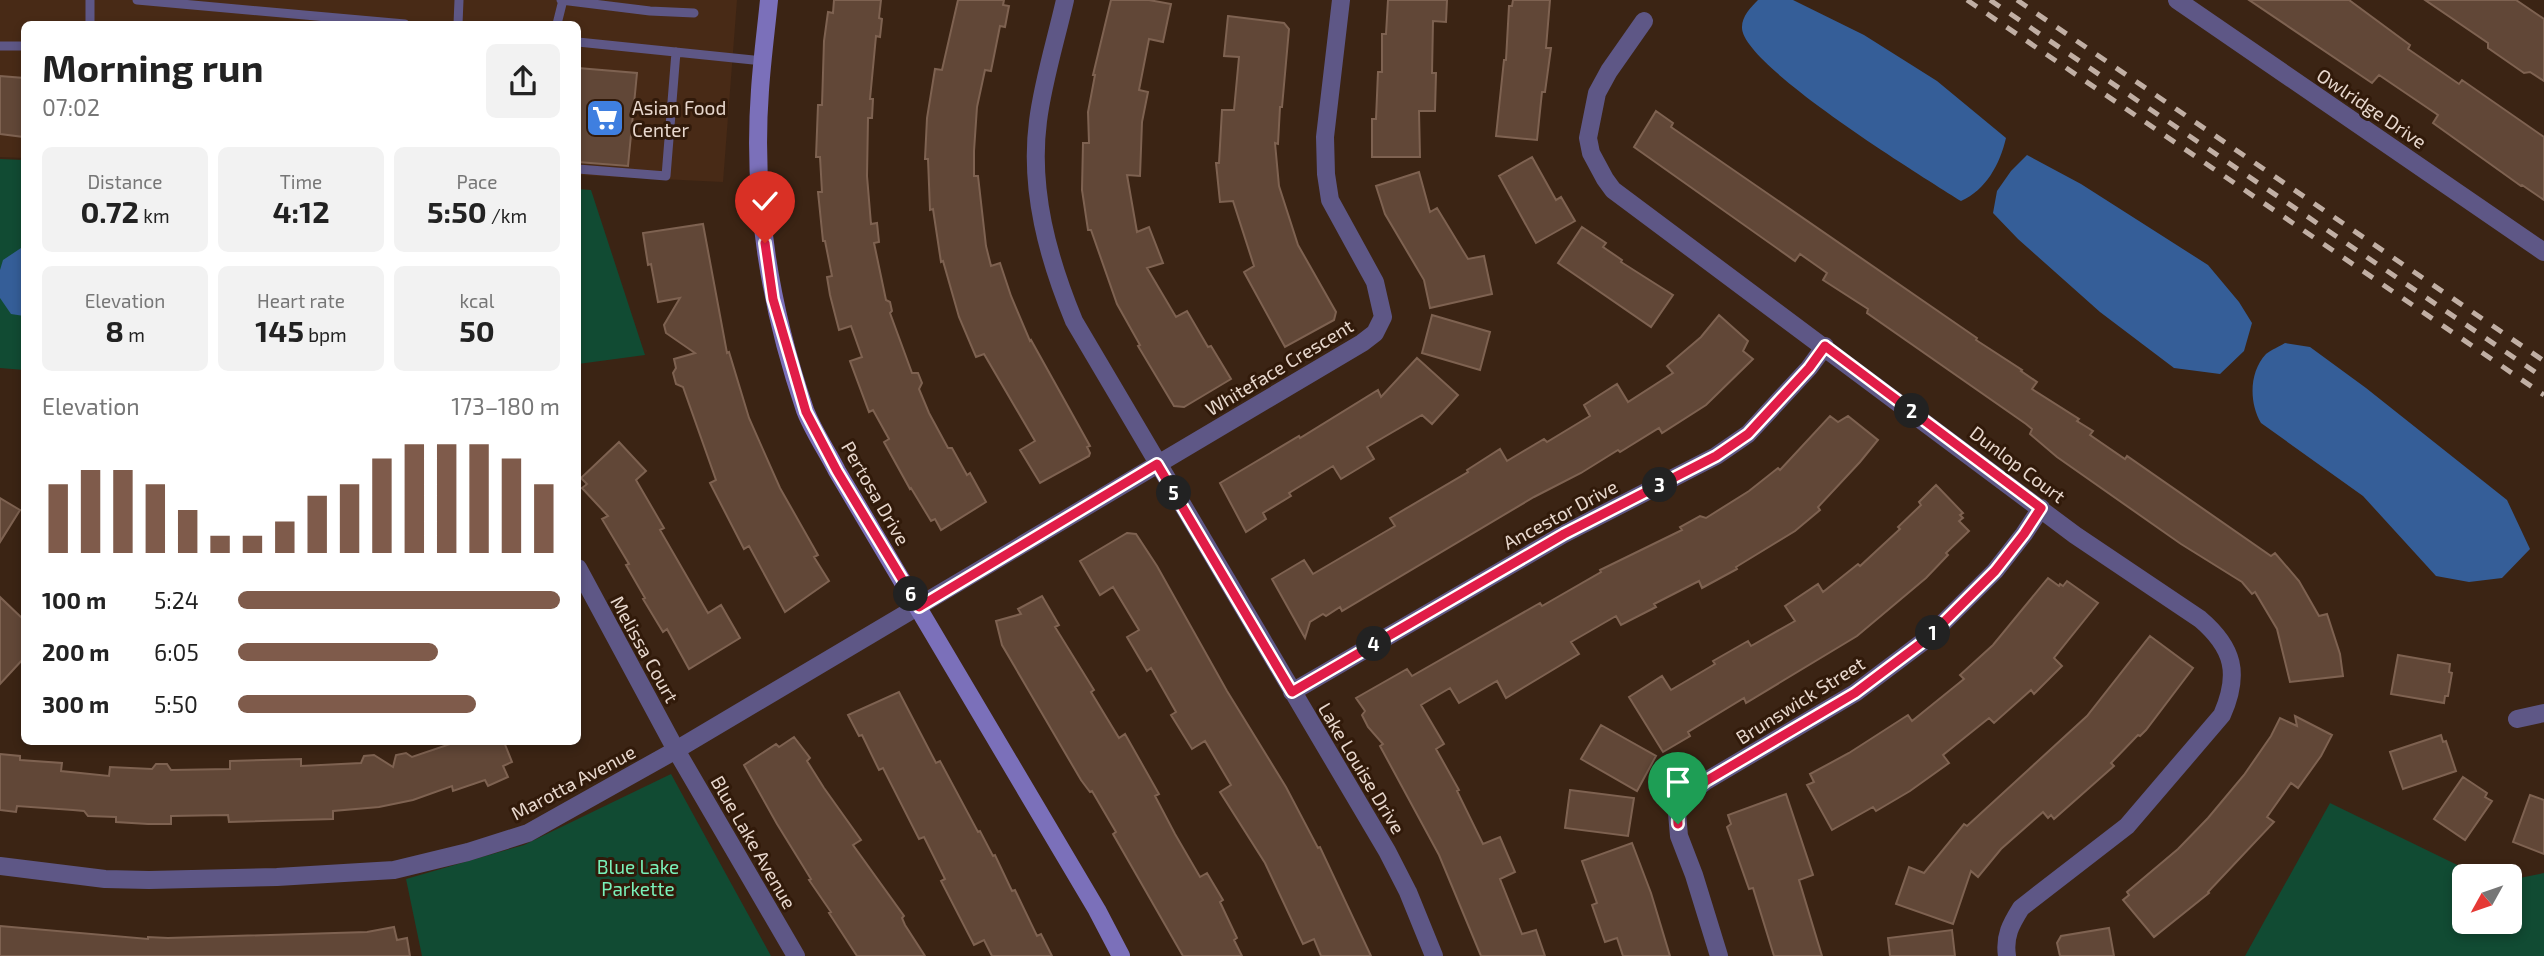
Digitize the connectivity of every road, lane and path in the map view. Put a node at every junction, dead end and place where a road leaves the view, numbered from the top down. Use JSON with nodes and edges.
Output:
{"nodes":[{"id":1,"x":90,"y":0,"type":"edge"},
{"id":2,"x":137,"y":0,"type":"edge"},
{"id":3,"x":459,"y":0,"type":"edge"},
{"id":4,"x":562,"y":0,"type":"edge"},
{"id":5,"x":769,"y":0,"type":"edge"},
{"id":6,"x":1065,"y":0,"type":"edge"},
{"id":7,"x":1341,"y":0,"type":"edge"},
{"id":8,"x":2177,"y":0,"type":"edge"},
{"id":9,"x":174,"y":2,"type":"edge"},
{"id":10,"x":634,"y":4,"type":"edge"},
{"id":11,"x":694,"y":13,"type":"dead end"},
{"id":12,"x":1644,"y":20,"type":"dead end"},
{"id":13,"x":90,"y":21,"type":"edge"},
{"id":14,"x":374,"y":21,"type":"edge"},
{"id":15,"x":458,"y":21,"type":"edge"},
{"id":16,"x":558,"y":21,"type":"edge"},
{"id":17,"x":581,"y":42,"type":"edge"},
{"id":18,"x":0,"y":46,"type":"edge"},
{"id":19,"x":21,"y":46,"type":"edge"},
{"id":20,"x":676,"y":52,"type":"junction"},
{"id":21,"x":763,"y":61,"type":"junction"},
{"id":22,"x":581,"y":169,"type":"edge"},
{"id":23,"x":2544,"y":252,"type":"edge"},
{"id":24,"x":1825,"y":346,"type":"junction"},
{"id":25,"x":1157,"y":464,"type":"junction"},
{"id":26,"x":2041,"y":508,"type":"junction"},
{"id":27,"x":581,"y":574,"type":"edge"},
{"id":28,"x":919,"y":607,"type":"junction"},
{"id":29,"x":1292,"y":692,"type":"junction"},
{"id":30,"x":2544,"y":713,"type":"edge"},
{"id":31,"x":2517,"y":719,"type":"dead end"},
{"id":32,"x":676,"y":750,"type":"junction"},
{"id":33,"x":0,"y":866,"type":"edge"},
{"id":34,"x":796,"y":956,"type":"edge"},
{"id":35,"x":1121,"y":956,"type":"edge"},
{"id":36,"x":1434,"y":956,"type":"edge"},
{"id":37,"x":1719,"y":956,"type":"edge"},
{"id":38,"x":2007,"y":956,"type":"edge"}],
"edges":[{"from":1,"to":13,"type":"lane"},
{"from":2,"to":9,"type":"lane"},
{"from":3,"to":15,"type":"lane"},
{"from":4,"to":10,"type":"lane"},
{"from":4,"to":16,"type":"lane"},
{"from":5,"to":21,"type":"street","name":"Pertosa Drive"},
{"from":6,"to":25,"type":"street"},
{"from":7,"to":25,"type":"street","name":"Whiteface Crescent"},
{"from":8,"to":23,"type":"street","name":"Owlridge Drive"},
{"from":9,"to":14,"type":"lane"},
{"from":10,"to":11,"type":"lane"},
{"from":12,"to":24,"type":"street","name":"Dunlop Court"},
{"from":17,"to":20,"type":"lane"},
{"from":18,"to":19,"type":"lane"},
{"from":20,"to":21,"type":"lane"},
{"from":20,"to":22,"type":"lane"},
{"from":21,"to":28,"type":"street","name":"Pertosa Drive"},
{"from":24,"to":26,"type":"street","name":"Dunlop Court"},
{"from":24,"to":29,"type":"street","name":"Ancestor Drive"},
{"from":25,"to":28,"type":"street","name":"Whiteface Crescent"},
{"from":25,"to":29,"type":"street","name":"Lake Louise Drive"},
{"from":26,"to":37,"type":"street","name":"Brunswick Street"},
{"from":26,"to":38,"type":"street","name":"Dunlop Court"},
{"from":27,"to":32,"type":"street","name":"Melissa Court"},
{"from":28,"to":32,"type":"street","name":"Marotta Avenue"},
{"from":28,"to":35,"type":"street","name":"Pertosa Drive"},
{"from":29,"to":36,"type":"street","name":"Lake Louise Drive"},
{"from":30,"to":31,"type":"street"},
{"from":32,"to":33,"type":"street","name":"Marotta Avenue"},
{"from":32,"to":34,"type":"street","name":"Blue Lake Avenue"}]}
